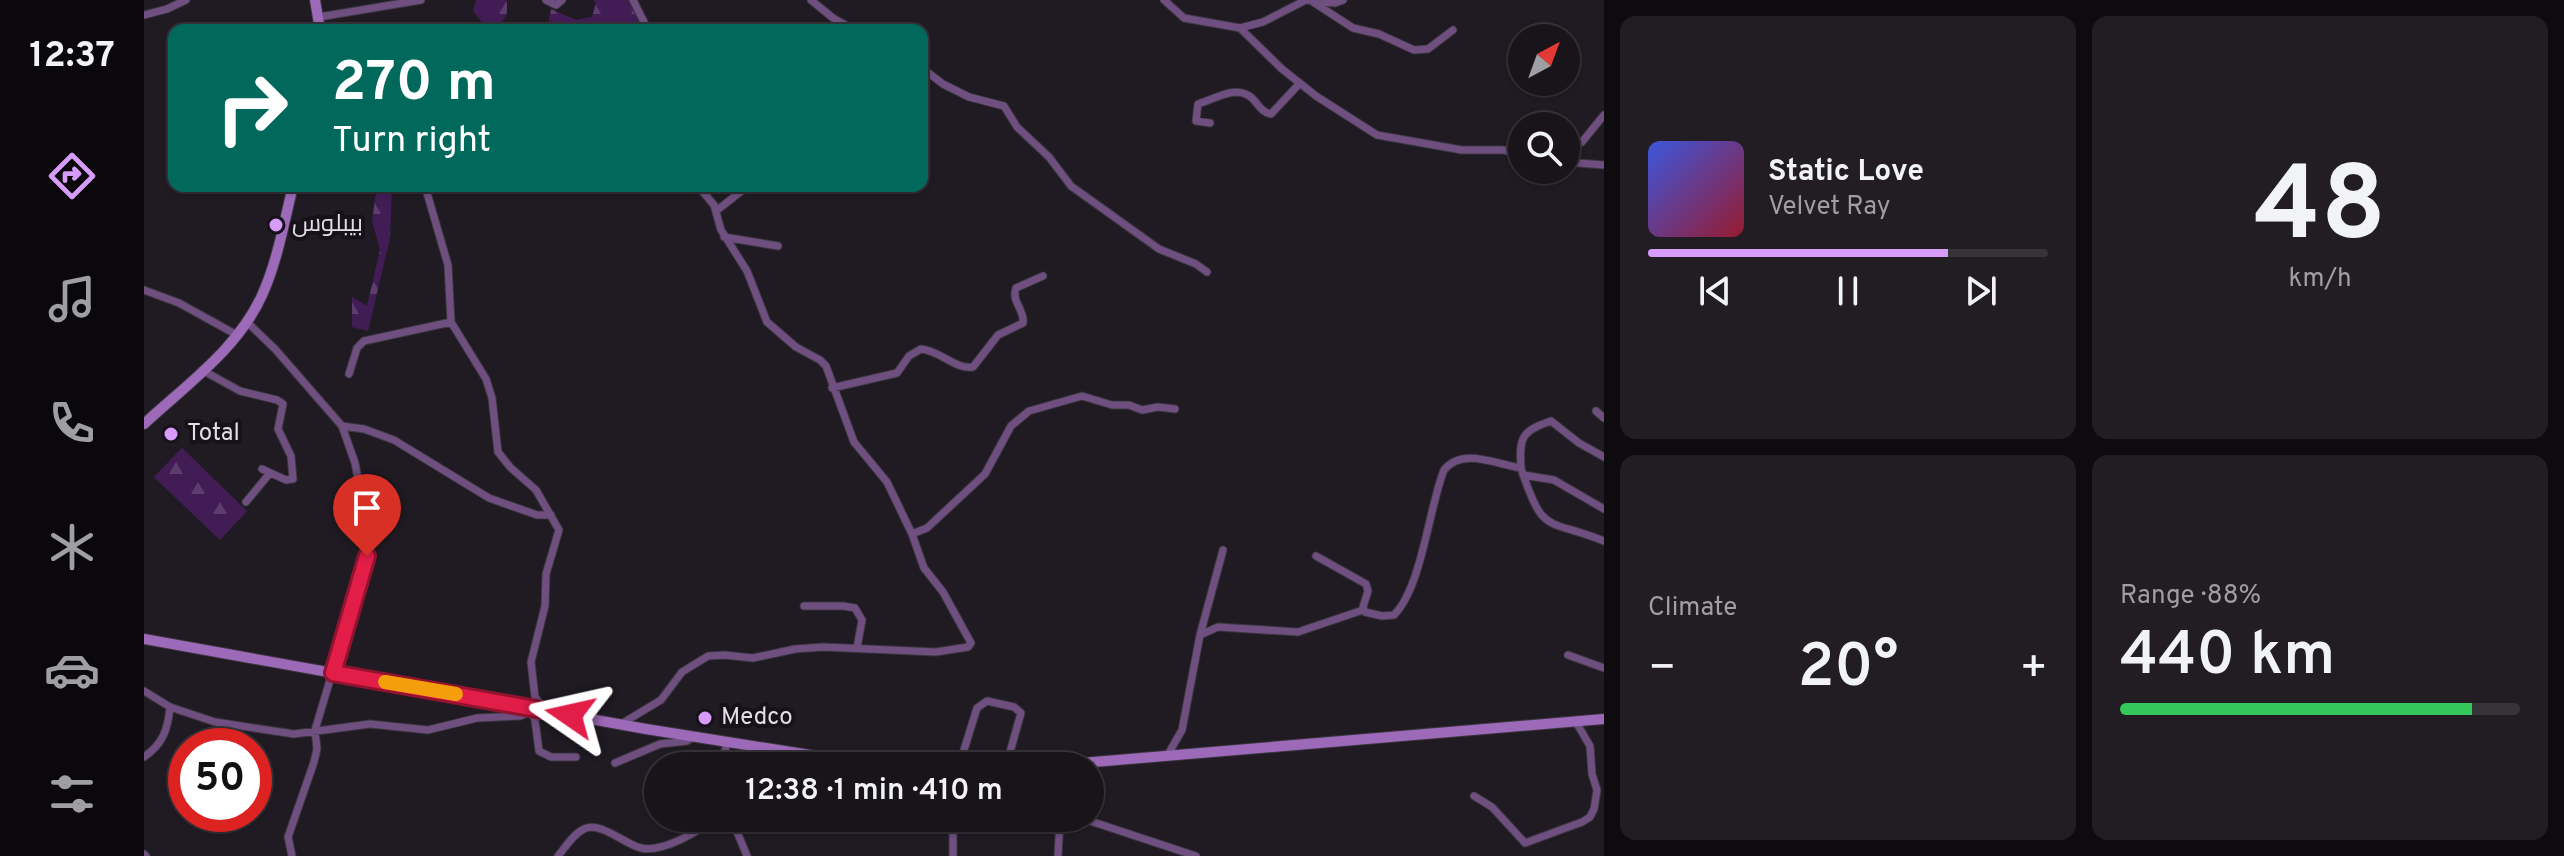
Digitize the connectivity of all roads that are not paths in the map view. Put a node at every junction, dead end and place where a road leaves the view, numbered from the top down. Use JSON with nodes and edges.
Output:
{"nodes":[{"id":1,"x":186,"y":0,"type":"edge"},
{"id":2,"x":315,"y":0,"type":"edge"},
{"id":3,"x":421,"y":0,"type":"edge"},
{"id":4,"x":546,"y":0,"type":"edge"},
{"id":5,"x":562,"y":0,"type":"edge"},
{"id":6,"x":633,"y":0,"type":"edge"},
{"id":7,"x":811,"y":0,"type":"edge"},
{"id":8,"x":1164,"y":0,"type":"edge"},
{"id":9,"x":1343,"y":0,"type":"edge"},
{"id":10,"x":1311,"y":1,"type":"edge"},
{"id":11,"x":144,"y":15,"type":"edge"},
{"id":12,"x":319,"y":17,"type":"junction"},
{"id":13,"x":320,"y":24,"type":"edge"},
{"id":14,"x":645,"y":24,"type":"edge"},
{"id":15,"x":844,"y":24,"type":"edge"},
{"id":16,"x":1240,"y":28,"type":"junction"},
{"id":17,"x":1453,"y":30,"type":"dead end"},
{"id":18,"x":928,"y":73,"type":"edge"},
{"id":19,"x":1300,"y":83,"type":"junction"},
{"id":20,"x":1604,"y":115,"type":"edge"},
{"id":21,"x":1210,"y":123,"type":"dead end"},
{"id":22,"x":1580,"y":143,"type":"edge"},
{"id":23,"x":1508,"y":152,"type":"edge"},
{"id":24,"x":1580,"y":163,"type":"edge"},
{"id":25,"x":1604,"y":165,"type":"edge"},
{"id":26,"x":292,"y":192,"type":"edge"},
{"id":27,"x":427,"y":192,"type":"edge"},
{"id":28,"x":702,"y":192,"type":"edge"},
{"id":29,"x":740,"y":192,"type":"edge"},
{"id":30,"x":716,"y":211,"type":"junction"},
{"id":31,"x":724,"y":237,"type":"junction"},
{"id":32,"x":778,"y":246,"type":"dead end"},
{"id":33,"x":1207,"y":272,"type":"dead end"},
{"id":34,"x":1043,"y":276,"type":"dead end"},
{"id":35,"x":144,"y":290,"type":"edge"},
{"id":36,"x":247,"y":322,"type":"junction"},
{"id":37,"x":451,"y":322,"type":"junction"},
{"id":38,"x":237,"y":335,"type":"junction"},
{"id":39,"x":202,"y":370,"type":"junction"},
{"id":40,"x":349,"y":374,"type":"dead end"},
{"id":41,"x":832,"y":388,"type":"junction"},
{"id":42,"x":1175,"y":409,"type":"dead end"},
{"id":43,"x":1596,"y":411,"type":"dead end"},
{"id":44,"x":1604,"y":418,"type":"edge"},
{"id":45,"x":144,"y":424,"type":"edge"},
{"id":46,"x":342,"y":426,"type":"junction"},
{"id":47,"x":1604,"y":457,"type":"edge"},
{"id":48,"x":262,"y":469,"type":"dead end"},
{"id":49,"x":1522,"y":472,"type":"junction"},
{"id":50,"x":270,"y":473,"type":"junction"},
{"id":51,"x":246,"y":502,"type":"dead end"},
{"id":52,"x":1604,"y":509,"type":"edge"},
{"id":53,"x":551,"y":515,"type":"junction"},
{"id":54,"x":912,"y":534,"type":"junction"},
{"id":55,"x":1604,"y":541,"type":"edge"},
{"id":56,"x":1223,"y":550,"type":"dead end"},
{"id":57,"x":1316,"y":556,"type":"dead end"},
{"id":58,"x":804,"y":606,"type":"dead end"},
{"id":59,"x":1363,"y":610,"type":"junction"},
{"id":60,"x":1200,"y":635,"type":"junction"},
{"id":61,"x":144,"y":639,"type":"edge"},
{"id":62,"x":857,"y":648,"type":"junction"},
{"id":63,"x":1568,"y":655,"type":"dead end"},
{"id":64,"x":1604,"y":668,"type":"edge"},
{"id":65,"x":333,"y":673,"type":"junction"},
{"id":66,"x":144,"y":691,"type":"edge"},
{"id":67,"x":170,"y":707,"type":"junction"},
{"id":68,"x":537,"y":710,"type":"junction"},
{"id":69,"x":1604,"y":719,"type":"edge"},
{"id":70,"x":1576,"y":722,"type":"junction"},
{"id":71,"x":228,"y":724,"type":"junction"},
{"id":72,"x":621,"y":724,"type":"junction"},
{"id":73,"x":230,"y":728,"type":"edge"},
{"id":74,"x":315,"y":730,"type":"junction"},
{"id":75,"x":694,"y":736,"type":"junction"},
{"id":76,"x":728,"y":741,"type":"junction"},
{"id":77,"x":724,"y":752,"type":"edge"},
{"id":78,"x":794,"y":752,"type":"edge"},
{"id":79,"x":963,"y":752,"type":"edge"},
{"id":80,"x":1010,"y":752,"type":"edge"},
{"id":81,"x":1167,"y":756,"type":"junction"},
{"id":82,"x":144,"y":757,"type":"edge"},
{"id":83,"x":576,"y":757,"type":"dead end"},
{"id":84,"x":1104,"y":762,"type":"edge"},
{"id":85,"x":615,"y":763,"type":"dead end"},
{"id":86,"x":1474,"y":796,"type":"dead end"},
{"id":87,"x":1104,"y":826,"type":"edge"},
{"id":88,"x":695,"y":832,"type":"edge"},
{"id":89,"x":737,"y":832,"type":"edge"},
{"id":90,"x":953,"y":832,"type":"edge"},
{"id":91,"x":1059,"y":832,"type":"edge"},
{"id":92,"x":292,"y":856,"type":"edge"},
{"id":93,"x":558,"y":856,"type":"edge"},
{"id":94,"x":747,"y":856,"type":"edge"},
{"id":95,"x":953,"y":856,"type":"edge"},
{"id":96,"x":1058,"y":856,"type":"edge"},
{"id":97,"x":1196,"y":856,"type":"edge"}],
"edges":[{"from":1,"to":11,"type":"street"},
{"from":2,"to":12,"type":"main road"},
{"from":3,"to":12,"type":"street"},
{"from":4,"to":5,"type":"street"},
{"from":6,"to":14,"type":"street"},
{"from":7,"to":15,"type":"street"},
{"from":8,"to":16,"type":"street"},
{"from":9,"to":10,"type":"street"},
{"from":10,"to":16,"type":"street"},
{"from":10,"to":17,"type":"street"},
{"from":12,"to":13,"type":"main road"},
{"from":16,"to":19,"type":"street"},
{"from":18,"to":33,"type":"street"},
{"from":19,"to":21,"type":"street"},
{"from":19,"to":23,"type":"street"},
{"from":20,"to":22,"type":"street"},
{"from":24,"to":25,"type":"street"},
{"from":26,"to":36,"type":"main road"},
{"from":27,"to":37,"type":"street"},
{"from":28,"to":30,"type":"street"},
{"from":29,"to":30,"type":"street"},
{"from":30,"to":31,"type":"street"},
{"from":31,"to":32,"type":"street"},
{"from":31,"to":41,"type":"street"},
{"from":34,"to":41,"type":"street"},
{"from":35,"to":38,"type":"street"},
{"from":36,"to":38,"type":"main road"},
{"from":36,"to":46,"type":"street"},
{"from":37,"to":40,"type":"street"},
{"from":37,"to":53,"type":"street"},
{"from":38,"to":39,"type":"main road"},
{"from":39,"to":45,"type":"main road"},
{"from":39,"to":50,"type":"street"},
{"from":41,"to":54,"type":"street"},
{"from":42,"to":54,"type":"street"},
{"from":43,"to":44,"type":"street"},
{"from":46,"to":53,"type":"street"},
{"from":46,"to":65,"type":"street"},
{"from":47,"to":49,"type":"street"},
{"from":48,"to":50,"type":"street"},
{"from":49,"to":52,"type":"street"},
{"from":49,"to":55,"type":"street"},
{"from":49,"to":59,"type":"street"},
{"from":50,"to":51,"type":"street"},
{"from":53,"to":68,"type":"street"},
{"from":54,"to":62,"type":"street"},
{"from":56,"to":60,"type":"street"},
{"from":57,"to":59,"type":"street"},
{"from":58,"to":62,"type":"street"},
{"from":59,"to":60,"type":"street"},
{"from":60,"to":81,"type":"street"},
{"from":61,"to":65,"type":"main road"},
{"from":62,"to":72,"type":"street"},
{"from":63,"to":64,"type":"street"},
{"from":65,"to":68,"type":"main road"},
{"from":65,"to":74,"type":"street"},
{"from":66,"to":67,"type":"street"},
{"from":67,"to":71,"type":"street"},
{"from":67,"to":82,"type":"street"},
{"from":68,"to":72,"type":"main road"},
{"from":68,"to":74,"type":"street"},
{"from":68,"to":83,"type":"street"},
{"from":69,"to":70,"type":"main road"},
{"from":70,"to":81,"type":"main road"},
{"from":70,"to":86,"type":"street"},
{"from":71,"to":73,"type":"street"},
{"from":71,"to":74,"type":"street"},
{"from":72,"to":75,"type":"main road"},
{"from":74,"to":92,"type":"street"},
{"from":75,"to":76,"type":"main road"},
{"from":75,"to":85,"type":"street"},
{"from":76,"to":77,"type":"street"},
{"from":76,"to":78,"type":"main road"},
{"from":79,"to":80,"type":"street"},
{"from":81,"to":84,"type":"main road"},
{"from":87,"to":97,"type":"street"},
{"from":88,"to":93,"type":"street"},
{"from":89,"to":94,"type":"street"},
{"from":90,"to":95,"type":"street"},
{"from":91,"to":96,"type":"street"}]}
